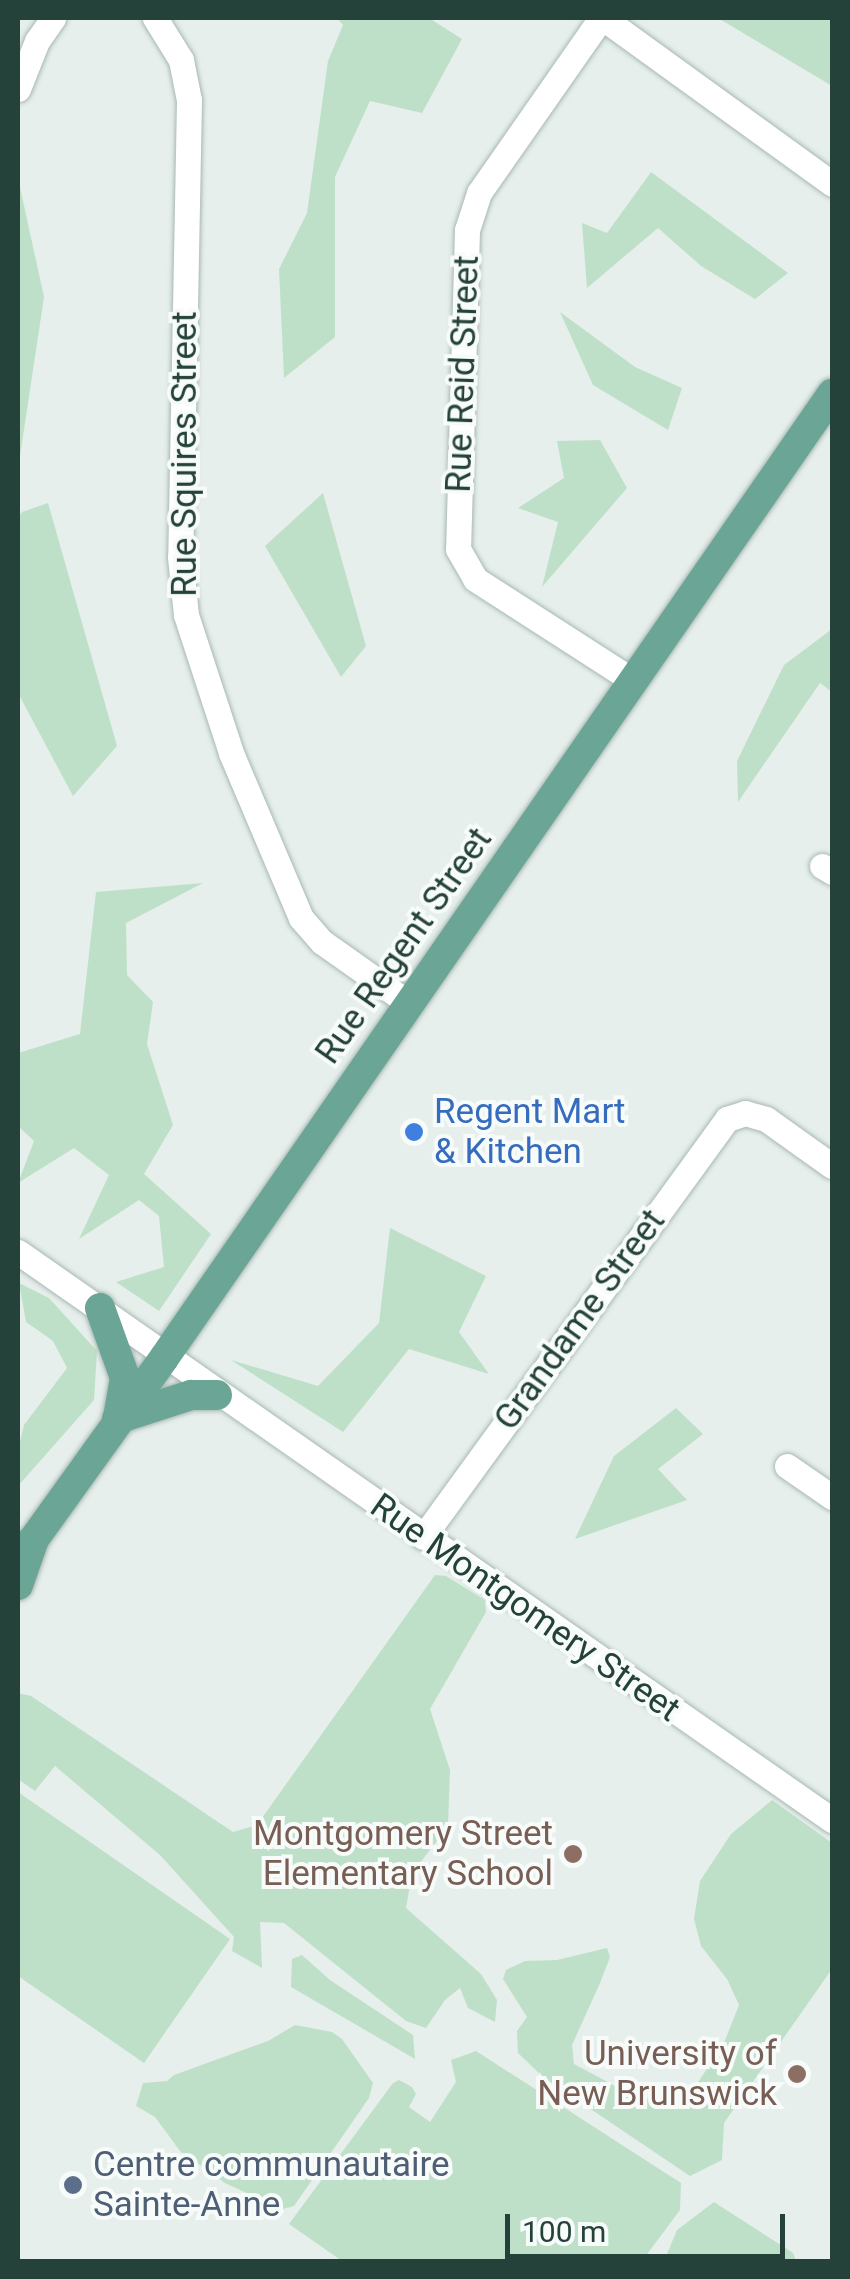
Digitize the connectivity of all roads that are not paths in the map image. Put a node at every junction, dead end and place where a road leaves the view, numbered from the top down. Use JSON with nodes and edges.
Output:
{"nodes":[{"id":1,"x":53,"y":18,"type":"edge"},
{"id":2,"x":155,"y":18,"type":"edge"},
{"id":3,"x":602,"y":18,"type":"edge"},
{"id":4,"x":18,"y":89,"type":"edge"},
{"id":5,"x":832,"y":184,"type":"edge"},
{"id":6,"x":832,"y":394,"type":"edge"},
{"id":7,"x":634,"y":681,"type":"junction"},
{"id":8,"x":410,"y":1004,"type":"junction"},
{"id":9,"x":832,"y":1166,"type":"edge"},
{"id":10,"x":18,"y":1252,"type":"edge"},
{"id":11,"x":100,"y":1308,"type":"junction"},
{"id":12,"x":164,"y":1358,"type":"junction"},
{"id":13,"x":217,"y":1395,"type":"junction"},
{"id":14,"x":117,"y":1419,"type":"junction"},
{"id":15,"x":787,"y":1466,"type":"dead end"},
{"id":16,"x":832,"y":1497,"type":"edge"},
{"id":17,"x":423,"y":1538,"type":"junction"},
{"id":18,"x":26,"y":1546,"type":"edge"},
{"id":19,"x":18,"y":1585,"type":"edge"},
{"id":20,"x":832,"y":1820,"type":"edge"}],
"edges":[{"from":1,"to":4,"type":"street"},
{"from":2,"to":8,"type":"street","name":"Rue Squires Street"},
{"from":3,"to":5,"type":"street"},
{"from":3,"to":7,"type":"street","name":"Rue Reid Street"},
{"from":6,"to":7,"type":"main road","name":"Rue Regent Street"},
{"from":7,"to":8,"type":"main road","name":"Rue Regent Street"},
{"from":8,"to":12,"type":"main road","name":"Rue Regent Street"},
{"from":9,"to":17,"type":"street","name":"Grandame Street"},
{"from":10,"to":11,"type":"street"},
{"from":11,"to":12,"type":"street","name":"Rue Montgomery Street"},
{"from":11,"to":14,"type":"main road"},
{"from":12,"to":13,"type":"street","name":"Rue Montgomery Street"},
{"from":12,"to":14,"type":"main road","name":"Rue Regent Street"},
{"from":13,"to":14,"type":"main road"},
{"from":13,"to":17,"type":"street","name":"Rue Montgomery Street"},
{"from":14,"to":18,"type":"main road","name":"Rue Regent Street"},
{"from":15,"to":16,"type":"street"},
{"from":17,"to":20,"type":"street","name":"Rue Montgomery Street"},
{"from":18,"to":19,"type":"main road","name":"Rue Regent Street"}]}
